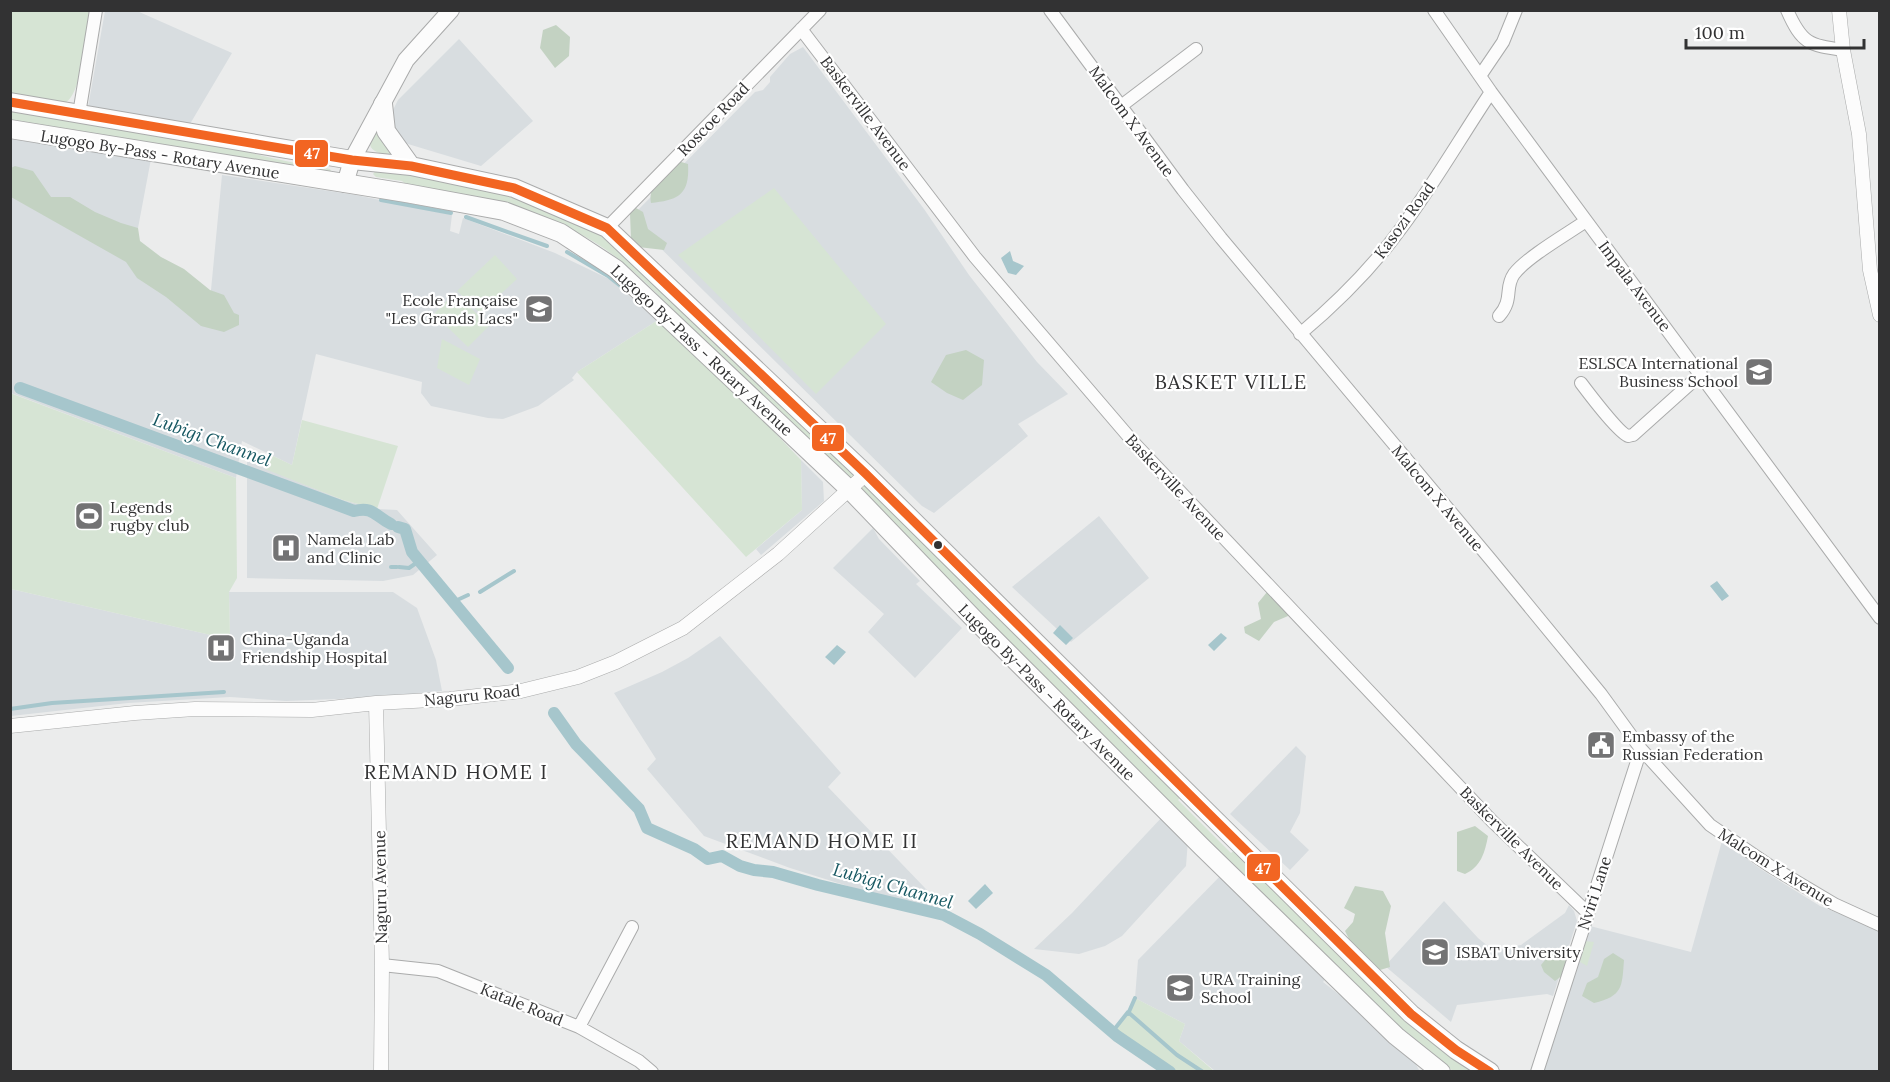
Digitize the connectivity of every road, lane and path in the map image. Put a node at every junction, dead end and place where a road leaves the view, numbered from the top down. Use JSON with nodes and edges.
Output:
{"nodes":[{"id":1,"x":96,"y":10,"type":"edge"},
{"id":2,"x":451,"y":10,"type":"edge"},
{"id":3,"x":820,"y":10,"type":"edge"},
{"id":4,"x":1050,"y":10,"type":"edge"},
{"id":5,"x":1434,"y":10,"type":"edge"},
{"id":6,"x":1516,"y":10,"type":"edge"},
{"id":7,"x":1787,"y":10,"type":"edge"},
{"id":8,"x":1839,"y":10,"type":"edge"},
{"id":9,"x":801,"y":28,"type":"junction"},
{"id":10,"x":1196,"y":49,"type":"dead end"},
{"id":11,"x":1843,"y":50,"type":"junction"},
{"id":12,"x":1480,"y":76,"type":"junction"},
{"id":13,"x":1491,"y":92,"type":"junction"},
{"id":14,"x":10,"y":102,"type":"edge"},
{"id":15,"x":383,"y":104,"type":"junction"},
{"id":16,"x":1120,"y":106,"type":"junction"},
{"id":17,"x":79,"y":114,"type":"junction"},
{"id":18,"x":10,"y":129,"type":"edge"},
{"id":19,"x":268,"y":146,"type":"junction"},
{"id":20,"x":352,"y":160,"type":"junction"},
{"id":21,"x":411,"y":166,"type":"junction"},
{"id":22,"x":264,"y":171,"type":"junction"},
{"id":23,"x":345,"y":184,"type":"junction"},
{"id":24,"x":1586,"y":221,"type":"junction"},
{"id":25,"x":607,"y":228,"type":"junction"},
{"id":26,"x":1880,"y":315,"type":"edge"},
{"id":27,"x":1499,"y":316,"type":"dead end"},
{"id":28,"x":1300,"y":334,"type":"junction"},
{"id":29,"x":1701,"y":374,"type":"junction"},
{"id":30,"x":1581,"y":384,"type":"dead end"},
{"id":31,"x":866,"y":474,"type":"junction"},
{"id":32,"x":850,"y":490,"type":"junction"},
{"id":33,"x":1880,"y":618,"type":"edge"},
{"id":34,"x":376,"y":703,"type":"junction"},
{"id":35,"x":10,"y":726,"type":"edge"},
{"id":36,"x":1641,"y":749,"type":"junction"},
{"id":37,"x":1588,"y":913,"type":"junction"},
{"id":38,"x":1880,"y":925,"type":"edge"},
{"id":39,"x":632,"y":927,"type":"dead end"},
{"id":40,"x":382,"y":965,"type":"junction"},
{"id":41,"x":579,"y":1027,"type":"junction"},
{"id":42,"x":381,"y":1071,"type":"edge"},
{"id":43,"x":652,"y":1071,"type":"edge"},
{"id":44,"x":1441,"y":1071,"type":"edge"},
{"id":45,"x":1490,"y":1071,"type":"edge"},
{"id":46,"x":1536,"y":1071,"type":"edge"}],
"edges":[{"from":1,"to":17,"type":"street"},
{"from":2,"to":15,"type":"main road"},
{"from":3,"to":9,"type":"street","name":"Roscoe Road"},
{"from":4,"to":16,"type":"street","name":"Malcom X Avenue"},
{"from":5,"to":12,"type":"street","name":"Impala Avenue"},
{"from":6,"to":12,"type":"street"},
{"from":7,"to":11,"type":"street"},
{"from":8,"to":11,"type":"street"},
{"from":9,"to":25,"type":"street","name":"Roscoe Road"},
{"from":9,"to":37,"type":"street","name":"Baskerville Avenue"},
{"from":10,"to":16,"type":"street"},
{"from":11,"to":26,"type":"street"},
{"from":12,"to":13,"type":"street","name":"Impala Avenue"},
{"from":13,"to":24,"type":"street","name":"Impala Avenue"},
{"from":13,"to":28,"type":"street","name":"Kasozi Road"},
{"from":14,"to":17,"type":"main road","name":"Lugogo By-Pass - Rotary Avenue"},
{"from":15,"to":20,"type":"main road"},
{"from":15,"to":21,"type":"main road"},
{"from":16,"to":28,"type":"street","name":"Malcom X Avenue"},
{"from":17,"to":19,"type":"main road","name":"Lugogo By-Pass - Rotary Avenue"},
{"from":18,"to":22,"type":"main road","name":"Lugogo By-Pass - Rotary Avenue"},
{"from":19,"to":20,"type":"main road","name":"Lugogo By-Pass - Rotary Avenue"},
{"from":19,"to":22,"type":"main road"},
{"from":20,"to":21,"type":"main road","name":"Lugogo By-Pass - Rotary Avenue"},
{"from":20,"to":23,"type":"main road"},
{"from":21,"to":25,"type":"main road","name":"Lugogo By-Pass - Rotary Avenue"},
{"from":22,"to":23,"type":"main road","name":"Lugogo By-Pass - Rotary Avenue"},
{"from":23,"to":32,"type":"main road","name":"Lugogo By-Pass - Rotary Avenue"},
{"from":24,"to":27,"type":"street"},
{"from":24,"to":29,"type":"street","name":"Impala Avenue"},
{"from":25,"to":31,"type":"main road","name":"Lugogo By-Pass - Rotary Avenue"},
{"from":28,"to":36,"type":"street","name":"Malcom X Avenue"},
{"from":29,"to":30,"type":"street"},
{"from":29,"to":33,"type":"street","name":"Impala Avenue"},
{"from":31,"to":32,"type":"street","name":"Naguru Road"},
{"from":31,"to":45,"type":"main road","name":"Lugogo By-Pass - Rotary Avenue"},
{"from":32,"to":34,"type":"street","name":"Naguru Road"},
{"from":32,"to":44,"type":"main road","name":"Lugogo By-Pass - Rotary Avenue"},
{"from":34,"to":35,"type":"street","name":"Naguru Road"},
{"from":34,"to":40,"type":"street","name":"Naguru Avenue"},
{"from":36,"to":37,"type":"street","name":"Nviri Lane"},
{"from":36,"to":38,"type":"street","name":"Malcom X Avenue"},
{"from":37,"to":46,"type":"street","name":"Nviri Lane"},
{"from":39,"to":41,"type":"street"},
{"from":40,"to":41,"type":"street","name":"Katale Road"},
{"from":40,"to":42,"type":"street","name":"Naguru Avenue"},
{"from":41,"to":43,"type":"street","name":"Katale Road"}]}
